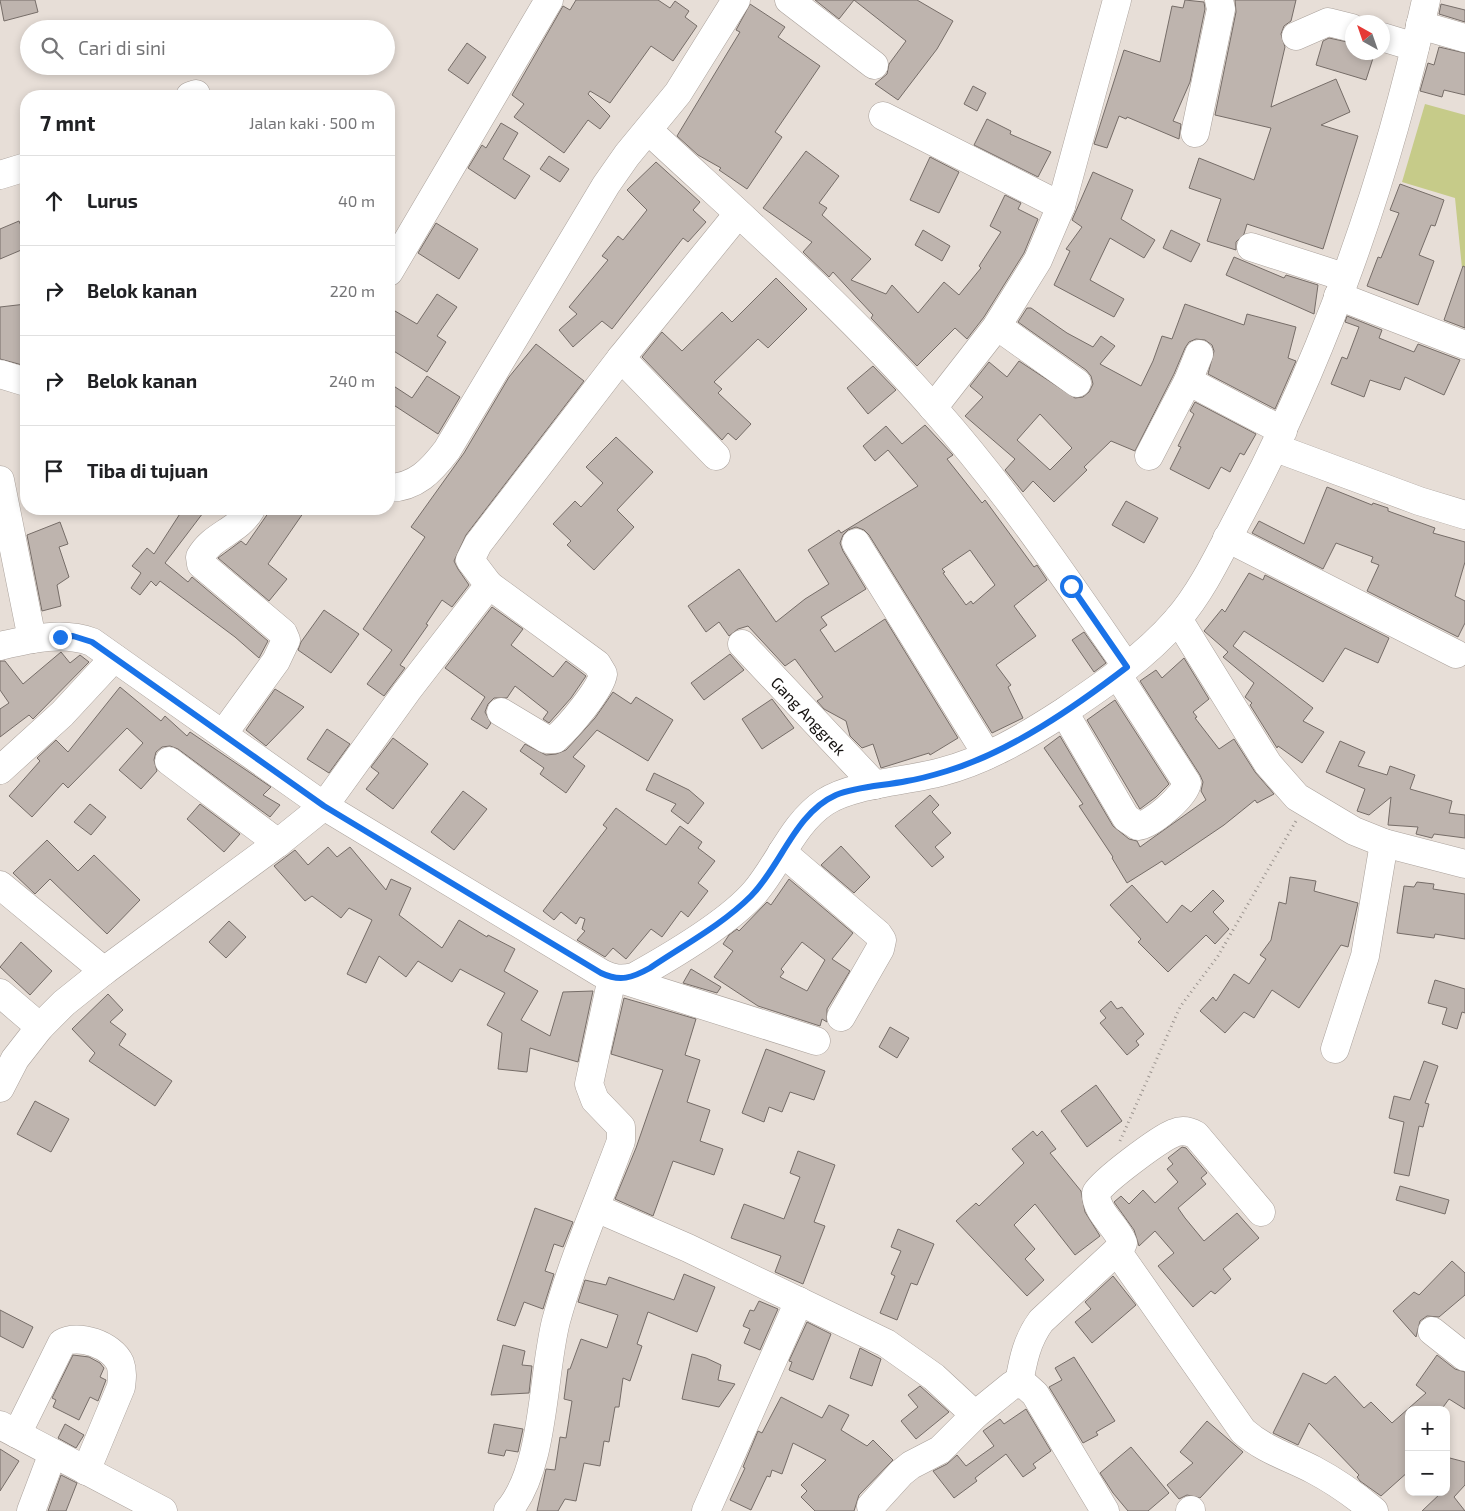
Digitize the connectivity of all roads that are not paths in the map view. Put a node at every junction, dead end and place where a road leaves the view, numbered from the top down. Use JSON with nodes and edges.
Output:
{"nodes":[{"id":1,"x":549,"y":0,"type":"edge"},
{"id":2,"x":736,"y":0,"type":"edge"},
{"id":3,"x":789,"y":0,"type":"edge"},
{"id":4,"x":1117,"y":0,"type":"edge"},
{"id":5,"x":1220,"y":0,"type":"edge"},
{"id":6,"x":1420,"y":24,"type":"edge"},
{"id":7,"x":1345,"y":26,"type":"edge"},
{"id":8,"x":1390,"y":34,"type":"edge"},
{"id":9,"x":1296,"y":36,"type":"dead end"},
{"id":10,"x":1465,"y":38,"type":"edge"},
{"id":11,"x":874,"y":65,"type":"dead end"},
{"id":12,"x":883,"y":116,"type":"dead end"},
{"id":13,"x":649,"y":131,"type":"junction"},
{"id":14,"x":1195,"y":133,"type":"dead end"},
{"id":15,"x":20,"y":169,"type":"edge"},
{"id":16,"x":0,"y":175,"type":"edge"},
{"id":17,"x":1061,"y":206,"type":"junction"},
{"id":18,"x":738,"y":214,"type":"junction"},
{"id":19,"x":1251,"y":247,"type":"dead end"},
{"id":20,"x":395,"y":262,"type":"edge"},
{"id":21,"x":1341,"y":286,"type":"junction"},
{"id":22,"x":998,"y":326,"type":"junction"},
{"id":23,"x":1465,"y":345,"type":"edge"},
{"id":24,"x":1199,"y":354,"type":"dead end"},
{"id":25,"x":621,"y":358,"type":"junction"},
{"id":26,"x":0,"y":374,"type":"edge"},
{"id":27,"x":20,"y":380,"type":"edge"},
{"id":28,"x":1188,"y":381,"type":"junction"},
{"id":29,"x":1076,"y":383,"type":"dead end"},
{"id":30,"x":934,"y":408,"type":"junction"},
{"id":31,"x":1279,"y":439,"type":"junction"},
{"id":32,"x":716,"y":456,"type":"dead end"},
{"id":33,"x":1149,"y":456,"type":"dead end"},
{"id":34,"x":0,"y":480,"type":"edge"},
{"id":35,"x":395,"y":488,"type":"edge"},
{"id":36,"x":247,"y":515,"type":"edge"},
{"id":37,"x":1465,"y":515,"type":"edge"},
{"id":38,"x":1228,"y":538,"type":"junction"},
{"id":39,"x":856,"y":543,"type":"dead end"},
{"id":40,"x":489,"y":585,"type":"junction"},
{"id":41,"x":1178,"y":619,"type":"junction"},
{"id":42,"x":32,"y":639,"type":"junction"},
{"id":43,"x":742,"y":644,"type":"dead end"},
{"id":44,"x":0,"y":646,"type":"edge"},
{"id":45,"x":1456,"y":654,"type":"dead end"},
{"id":46,"x":114,"y":658,"type":"junction"},
{"id":47,"x":1122,"y":671,"type":"junction"},
{"id":48,"x":502,"y":712,"type":"dead end"},
{"id":49,"x":1064,"y":712,"type":"junction"},
{"id":50,"x":223,"y":734,"type":"junction"},
{"id":51,"x":987,"y":755,"type":"junction"},
{"id":52,"x":169,"y":761,"type":"dead end"},
{"id":53,"x":0,"y":770,"type":"edge"},
{"id":54,"x":875,"y":785,"type":"junction"},
{"id":55,"x":324,"y":806,"type":"junction"},
{"id":56,"x":278,"y":843,"type":"junction"},
{"id":57,"x":1384,"y":843,"type":"junction"},
{"id":58,"x":782,"y":852,"type":"junction"},
{"id":59,"x":1465,"y":864,"type":"edge"},
{"id":60,"x":0,"y":885,"type":"edge"},
{"id":61,"x":104,"y":971,"type":"junction"},
{"id":62,"x":618,"y":979,"type":"junction"},
{"id":63,"x":0,"y":993,"type":"edge"},
{"id":64,"x":841,"y":1016,"type":"dead end"},
{"id":65,"x":40,"y":1028,"type":"junction"},
{"id":66,"x":816,"y":1040,"type":"dead end"},
{"id":67,"x":1335,"y":1049,"type":"dead end"},
{"id":68,"x":0,"y":1088,"type":"edge"},
{"id":69,"x":596,"y":1208,"type":"junction"},
{"id":70,"x":1261,"y":1212,"type":"dead end"},
{"id":71,"x":1117,"y":1251,"type":"junction"},
{"id":72,"x":799,"y":1302,"type":"junction"},
{"id":73,"x":1432,"y":1331,"type":"dead end"},
{"id":74,"x":1465,"y":1357,"type":"edge"},
{"id":75,"x":1018,"y":1383,"type":"junction"},
{"id":76,"x":975,"y":1415,"type":"junction"},
{"id":77,"x":9,"y":1430,"type":"edge"},
{"id":78,"x":53,"y":1453,"type":"junction"},
{"id":79,"x":86,"y":1471,"type":"junction"},
{"id":80,"x":871,"y":1506,"type":"dead end"},
{"id":81,"x":31,"y":1511,"type":"edge"},
{"id":82,"x":162,"y":1511,"type":"edge"},
{"id":83,"x":508,"y":1511,"type":"edge"},
{"id":84,"x":706,"y":1511,"type":"edge"},
{"id":85,"x":1105,"y":1511,"type":"edge"},
{"id":86,"x":1374,"y":1511,"type":"edge"}],
"edges":[{"from":1,"to":20,"type":"street"},
{"from":2,"to":13,"type":"street"},
{"from":3,"to":11,"type":"street"},
{"from":4,"to":17,"type":"street"},
{"from":5,"to":14,"type":"street"},
{"from":6,"to":8,"type":"street"},
{"from":6,"to":10,"type":"street"},
{"from":6,"to":21,"type":"street"},
{"from":7,"to":9,"type":"street"},
{"from":12,"to":17,"type":"street"},
{"from":13,"to":18,"type":"street"},
{"from":13,"to":35,"type":"street"},
{"from":15,"to":16,"type":"street"},
{"from":17,"to":22,"type":"street"},
{"from":18,"to":25,"type":"street"},
{"from":18,"to":30,"type":"street"},
{"from":19,"to":21,"type":"street"},
{"from":21,"to":23,"type":"street"},
{"from":21,"to":31,"type":"street"},
{"from":22,"to":29,"type":"street"},
{"from":22,"to":30,"type":"street"},
{"from":24,"to":28,"type":"street"},
{"from":25,"to":32,"type":"street"},
{"from":25,"to":40,"type":"street"},
{"from":26,"to":27,"type":"street"},
{"from":28,"to":31,"type":"street"},
{"from":28,"to":33,"type":"street"},
{"from":30,"to":47,"type":"street"},
{"from":31,"to":37,"type":"street"},
{"from":31,"to":38,"type":"street"},
{"from":34,"to":42,"type":"street"},
{"from":36,"to":50,"type":"street"},
{"from":38,"to":41,"type":"street"},
{"from":38,"to":45,"type":"street"},
{"from":39,"to":51,"type":"street"},
{"from":40,"to":48,"type":"street"},
{"from":40,"to":55,"type":"street"},
{"from":41,"to":47,"type":"street"},
{"from":41,"to":57,"type":"street"},
{"from":42,"to":44,"type":"street"},
{"from":42,"to":46,"type":"street"},
{"from":43,"to":54,"type":"street","name":"Gang Anggrek"},
{"from":46,"to":50,"type":"street"},
{"from":46,"to":53,"type":"street"},
{"from":47,"to":49,"type":"street"},
{"from":47,"to":49,"type":"street"},
{"from":49,"to":51,"type":"street"},
{"from":50,"to":55,"type":"street"},
{"from":51,"to":54,"type":"street"},
{"from":52,"to":56,"type":"street"},
{"from":54,"to":58,"type":"street"},
{"from":55,"to":56,"type":"street"},
{"from":55,"to":62,"type":"street"},
{"from":56,"to":61,"type":"street"},
{"from":57,"to":59,"type":"street"},
{"from":57,"to":67,"type":"street"},
{"from":58,"to":62,"type":"street"},
{"from":58,"to":64,"type":"street"},
{"from":60,"to":61,"type":"street"},
{"from":61,"to":65,"type":"street"},
{"from":62,"to":66,"type":"street"},
{"from":62,"to":69,"type":"street"},
{"from":63,"to":65,"type":"street"},
{"from":65,"to":68,"type":"street"},
{"from":69,"to":72,"type":"street"},
{"from":69,"to":83,"type":"street"},
{"from":70,"to":71,"type":"street"},
{"from":71,"to":75,"type":"street"},
{"from":71,"to":86,"type":"street"},
{"from":72,"to":76,"type":"street"},
{"from":72,"to":84,"type":"street"},
{"from":73,"to":74,"type":"street"},
{"from":75,"to":76,"type":"street"},
{"from":75,"to":85,"type":"street"},
{"from":76,"to":80,"type":"street"},
{"from":77,"to":78,"type":"street"},
{"from":77,"to":79,"type":"street"},
{"from":78,"to":79,"type":"street"},
{"from":78,"to":81,"type":"street"},
{"from":79,"to":82,"type":"street"}]}
